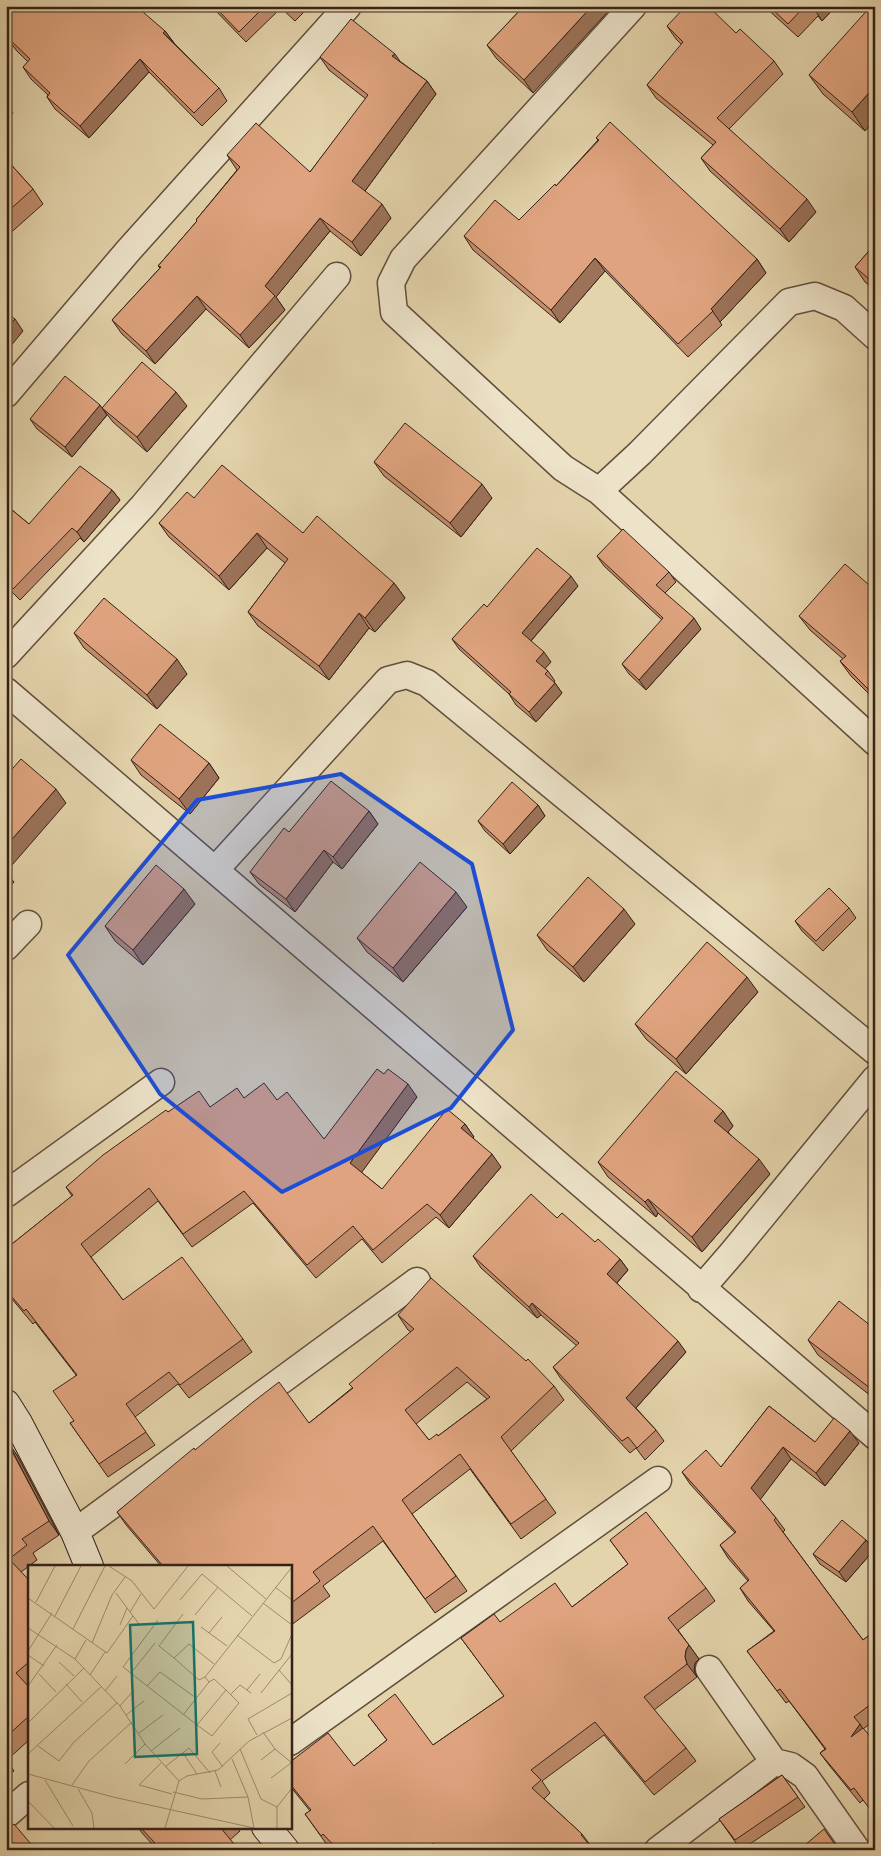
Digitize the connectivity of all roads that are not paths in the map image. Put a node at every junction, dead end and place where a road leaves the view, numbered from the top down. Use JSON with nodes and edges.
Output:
{"nodes":[{"id":1,"x":348,"y":6,"type":"edge"},
{"id":2,"x":633,"y":6,"type":"edge"},
{"id":3,"x":337,"y":276,"type":"dead end"},
{"id":4,"x":875,"y":336,"type":"edge"},
{"id":5,"x":6,"y":394,"type":"edge"},
{"id":6,"x":599,"y":491,"type":"junction"},
{"id":7,"x":6,"y":655,"type":"edge"},
{"id":8,"x":6,"y":691,"type":"edge"},
{"id":9,"x":875,"y":742,"type":"edge"},
{"id":10,"x":215,"y":870,"type":"junction"},
{"id":11,"x":28,"y":924,"type":"dead end"},
{"id":12,"x":6,"y":948,"type":"edge"},
{"id":13,"x":875,"y":1052,"type":"edge"},
{"id":14,"x":875,"y":1079,"type":"edge"},
{"id":15,"x":161,"y":1082,"type":"dead end"},
{"id":16,"x":6,"y":1194,"type":"edge"},
{"id":17,"x":418,"y":1282,"type":"dead end"},
{"id":18,"x":701,"y":1289,"type":"junction"},
{"id":19,"x":6,"y":1404,"type":"edge"},
{"id":20,"x":875,"y":1436,"type":"edge"},
{"id":21,"x":658,"y":1480,"type":"dead end"},
{"id":22,"x":75,"y":1532,"type":"junction"},
{"id":23,"x":89,"y":1565,"type":"edge"},
{"id":24,"x":709,"y":1669,"type":"dead end"},
{"id":25,"x":291,"y":1741,"type":"edge"},
{"id":26,"x":774,"y":1762,"type":"junction"},
{"id":27,"x":28,"y":1796,"type":"edge"},
{"id":28,"x":6,"y":1815,"type":"edge"},
{"id":29,"x":267,"y":1828,"type":"edge"},
{"id":30,"x":688,"y":1841,"type":"edge"},
{"id":31,"x":285,"y":1850,"type":"edge"},
{"id":32,"x":658,"y":1850,"type":"edge"},
{"id":33,"x":857,"y":1850,"type":"edge"}],
"edges":[{"from":1,"to":5,"type":"street"},
{"from":2,"to":6,"type":"street"},
{"from":3,"to":7,"type":"street"},
{"from":4,"to":6,"type":"street"},
{"from":6,"to":9,"type":"street"},
{"from":8,"to":10,"type":"street"},
{"from":10,"to":13,"type":"street"},
{"from":10,"to":18,"type":"street"},
{"from":11,"to":12,"type":"street"},
{"from":14,"to":18,"type":"street"},
{"from":15,"to":16,"type":"street"},
{"from":17,"to":22,"type":"street"},
{"from":18,"to":20,"type":"street"},
{"from":19,"to":22,"type":"street"},
{"from":21,"to":25,"type":"street"},
{"from":22,"to":23,"type":"street"},
{"from":24,"to":26,"type":"street"},
{"from":26,"to":30,"type":"street"},
{"from":26,"to":33,"type":"street"},
{"from":27,"to":28,"type":"street"},
{"from":29,"to":31,"type":"street"},
{"from":30,"to":32,"type":"street"}]}
